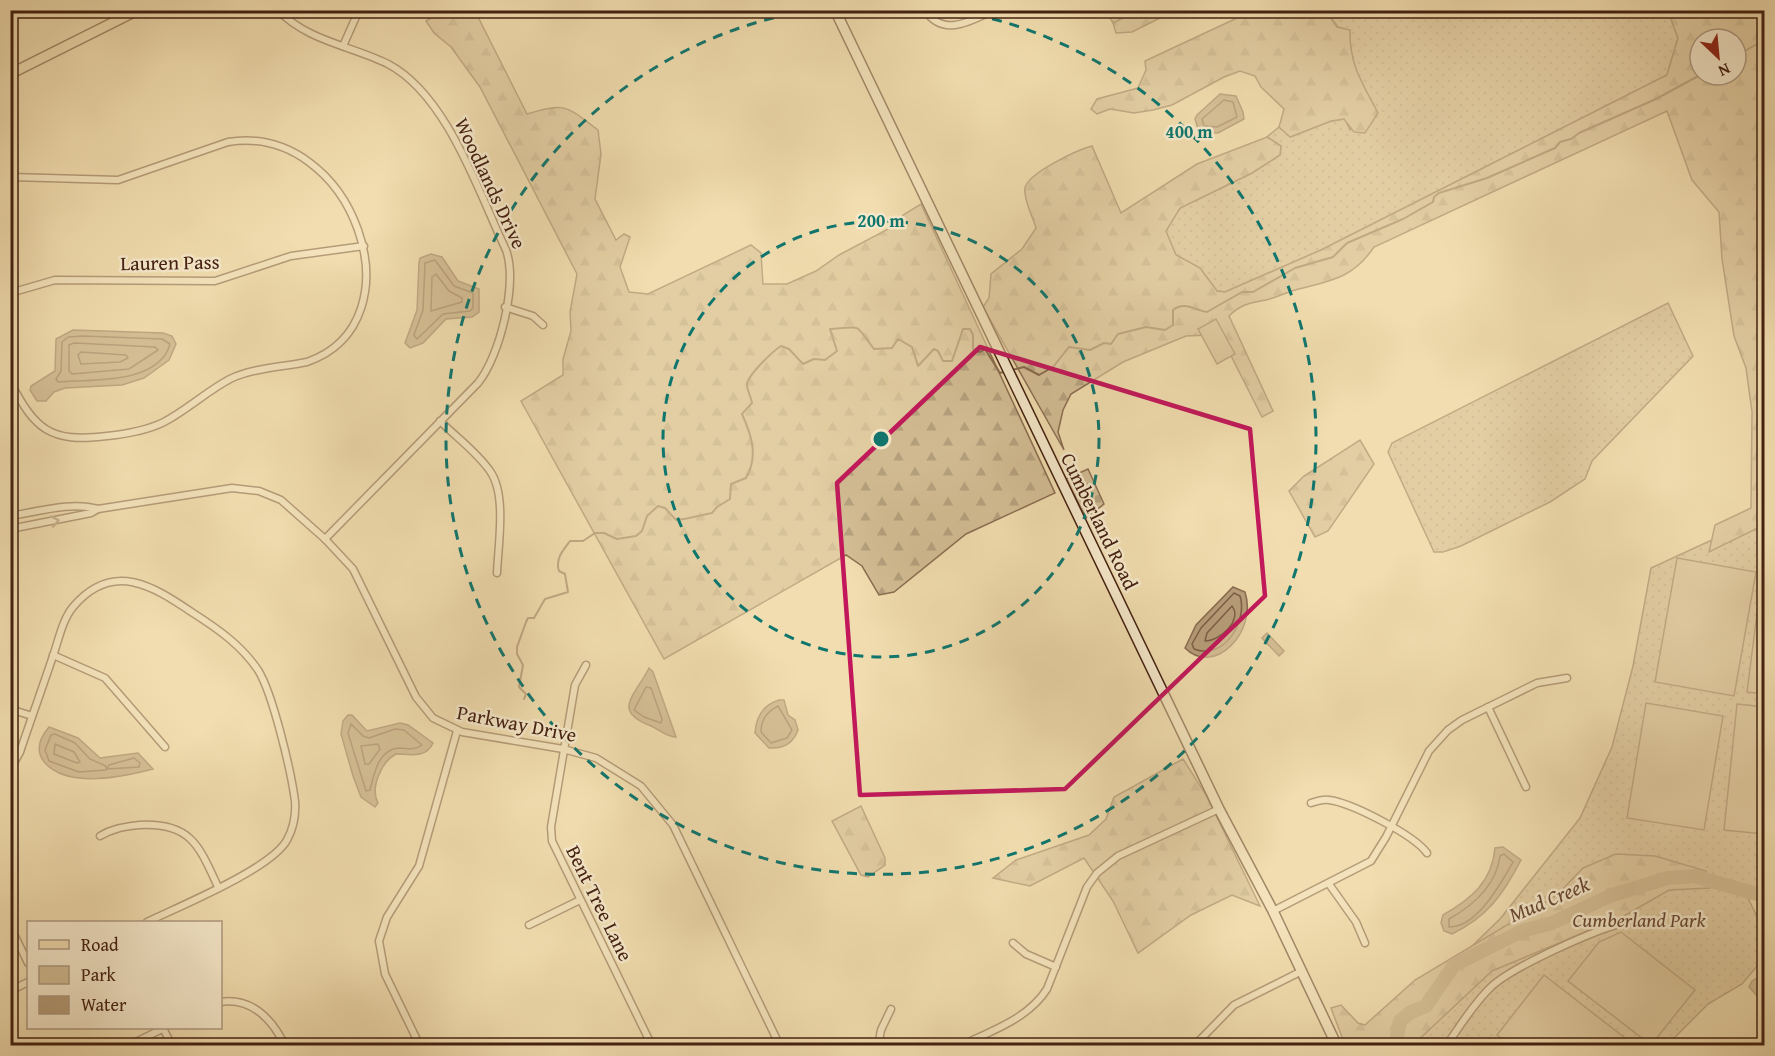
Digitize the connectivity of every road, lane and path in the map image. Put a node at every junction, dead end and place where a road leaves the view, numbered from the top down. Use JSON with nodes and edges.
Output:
{"nodes":[{"id":1,"x":138,"y":10,"type":"edge"},
{"id":2,"x":278,"y":10,"type":"edge"},
{"id":3,"x":359,"y":10,"type":"edge"},
{"id":4,"x":835,"y":10,"type":"edge"},
{"id":5,"x":925,"y":10,"type":"edge"},
{"id":6,"x":994,"y":10,"type":"edge"},
{"id":7,"x":343,"y":46,"type":"junction"},
{"id":8,"x":10,"y":74,"type":"edge"},
{"id":9,"x":10,"y":177,"type":"edge"},
{"id":10,"x":364,"y":246,"type":"junction"},
{"id":11,"x":10,"y":292,"type":"edge"},
{"id":12,"x":505,"y":307,"type":"junction"},
{"id":13,"x":543,"y":325,"type":"dead end"},
{"id":14,"x":10,"y":381,"type":"edge"},
{"id":15,"x":13,"y":391,"type":"edge"},
{"id":16,"x":440,"y":421,"type":"junction"},
{"id":17,"x":98,"y":509,"type":"junction"},
{"id":18,"x":10,"y":516,"type":"edge"},
{"id":19,"x":10,"y":529,"type":"edge"},
{"id":20,"x":325,"y":539,"type":"junction"},
{"id":21,"x":497,"y":573,"type":"dead end"},
{"id":22,"x":53,"y":655,"type":"junction"},
{"id":23,"x":586,"y":664,"type":"dead end"},
{"id":24,"x":1567,"y":678,"type":"dead end"},
{"id":25,"x":1488,"y":706,"type":"junction"},
{"id":26,"x":10,"y":709,"type":"edge"},
{"id":27,"x":32,"y":716,"type":"junction"},
{"id":28,"x":457,"y":731,"type":"junction"},
{"id":29,"x":165,"y":747,"type":"dead end"},
{"id":30,"x":563,"y":749,"type":"junction"},
{"id":31,"x":10,"y":770,"type":"edge"},
{"id":32,"x":1526,"y":787,"type":"dead end"},
{"id":33,"x":1311,"y":802,"type":"dead end"},
{"id":34,"x":1219,"y":809,"type":"junction"},
{"id":35,"x":1391,"y":826,"type":"junction"},
{"id":36,"x":100,"y":836,"type":"dead end"},
{"id":37,"x":1427,"y":853,"type":"dead end"},
{"id":38,"x":1329,"y":885,"type":"junction"},
{"id":39,"x":218,"y":887,"type":"junction"},
{"id":40,"x":580,"y":900,"type":"junction"},
{"id":41,"x":1273,"y":911,"type":"junction"},
{"id":42,"x":149,"y":921,"type":"edge"},
{"id":43,"x":1627,"y":922,"type":"dead end"},
{"id":44,"x":529,"y":925,"type":"dead end"},
{"id":45,"x":10,"y":926,"type":"edge"},
{"id":46,"x":1013,"y":943,"type":"dead end"},
{"id":47,"x":1365,"y":944,"type":"dead end"},
{"id":48,"x":27,"y":961,"type":"edge"},
{"id":49,"x":1056,"y":967,"type":"junction"},
{"id":50,"x":1302,"y":971,"type":"junction"},
{"id":51,"x":27,"y":982,"type":"edge"},
{"id":52,"x":10,"y":991,"type":"edge"},
{"id":53,"x":222,"y":1002,"type":"edge"},
{"id":54,"x":891,"y":1010,"type":"dead end"},
{"id":55,"x":162,"y":1029,"type":"edge"},
{"id":56,"x":164,"y":1029,"type":"edge"},
{"id":57,"x":128,"y":1046,"type":"edge"},
{"id":58,"x":172,"y":1046,"type":"edge"},
{"id":59,"x":285,"y":1046,"type":"edge"},
{"id":60,"x":420,"y":1046,"type":"edge"},
{"id":61,"x":652,"y":1046,"type":"edge"},
{"id":62,"x":780,"y":1046,"type":"edge"},
{"id":63,"x":878,"y":1046,"type":"edge"},
{"id":64,"x":960,"y":1046,"type":"edge"},
{"id":65,"x":1194,"y":1046,"type":"edge"},
{"id":66,"x":1337,"y":1046,"type":"edge"},
{"id":67,"x":1446,"y":1046,"type":"edge"}],
"edges":[{"from":1,"to":8,"type":"main road"},
{"from":2,"to":7,"type":"street","name":"Woodlands Drive"},
{"from":3,"to":7,"type":"street"},
{"from":4,"to":34,"type":"main road","name":"Cumberland Road"},
{"from":5,"to":6,"type":"street"},
{"from":7,"to":12,"type":"street","name":"Woodlands Drive"},
{"from":9,"to":10,"type":"street"},
{"from":10,"to":11,"type":"street","name":"Lauren Pass"},
{"from":10,"to":15,"type":"street"},
{"from":12,"to":13,"type":"street"},
{"from":12,"to":16,"type":"street","name":"Woodlands Drive"},
{"from":14,"to":15,"type":"street"},
{"from":16,"to":20,"type":"street","name":"Woodlands Drive"},
{"from":16,"to":21,"type":"street"},
{"from":17,"to":18,"type":"street","name":"Parkway Drive"},
{"from":19,"to":17,"type":"street","name":"Parkway Drive","one_way":true},
{"from":17,"to":20,"type":"street","name":"Parkway Drive"},
{"from":20,"to":28,"type":"street","name":"Parkway Drive"},
{"from":22,"to":27,"type":"street"},
{"from":22,"to":29,"type":"street"},
{"from":22,"to":39,"type":"street"},
{"from":23,"to":30,"type":"street","name":"Bent Tree Lane"},
{"from":24,"to":25,"type":"street"},
{"from":25,"to":32,"type":"street"},
{"from":25,"to":35,"type":"street"},
{"from":26,"to":27,"type":"street"},
{"from":27,"to":31,"type":"street"},
{"from":28,"to":30,"type":"street","name":"Parkway Drive"},
{"from":28,"to":60,"type":"street"},
{"from":30,"to":40,"type":"street","name":"Bent Tree Lane"},
{"from":30,"to":62,"type":"street","name":"Parkway Drive"},
{"from":33,"to":35,"type":"street"},
{"from":34,"to":41,"type":"main road","name":"Cumberland Road"},
{"from":34,"to":49,"type":"street"},
{"from":35,"to":37,"type":"street"},
{"from":35,"to":38,"type":"street"},
{"from":36,"to":39,"type":"street"},
{"from":38,"to":41,"type":"street"},
{"from":38,"to":47,"type":"street"},
{"from":39,"to":42,"type":"street"},
{"from":40,"to":44,"type":"street"},
{"from":40,"to":61,"type":"street","name":"Bent Tree Lane"},
{"from":41,"to":50,"type":"main road","name":"Cumberland Road"},
{"from":43,"to":67,"type":"street"},
{"from":45,"to":48,"type":"street"},
{"from":46,"to":49,"type":"street"},
{"from":49,"to":64,"type":"street"},
{"from":50,"to":65,"type":"street"},
{"from":50,"to":66,"type":"main road","name":"Cumberland Road"},
{"from":51,"to":52,"type":"street"},
{"from":53,"to":59,"type":"street"},
{"from":54,"to":63,"type":"street"},
{"from":55,"to":57,"type":"street"},
{"from":56,"to":58,"type":"street"}]}
